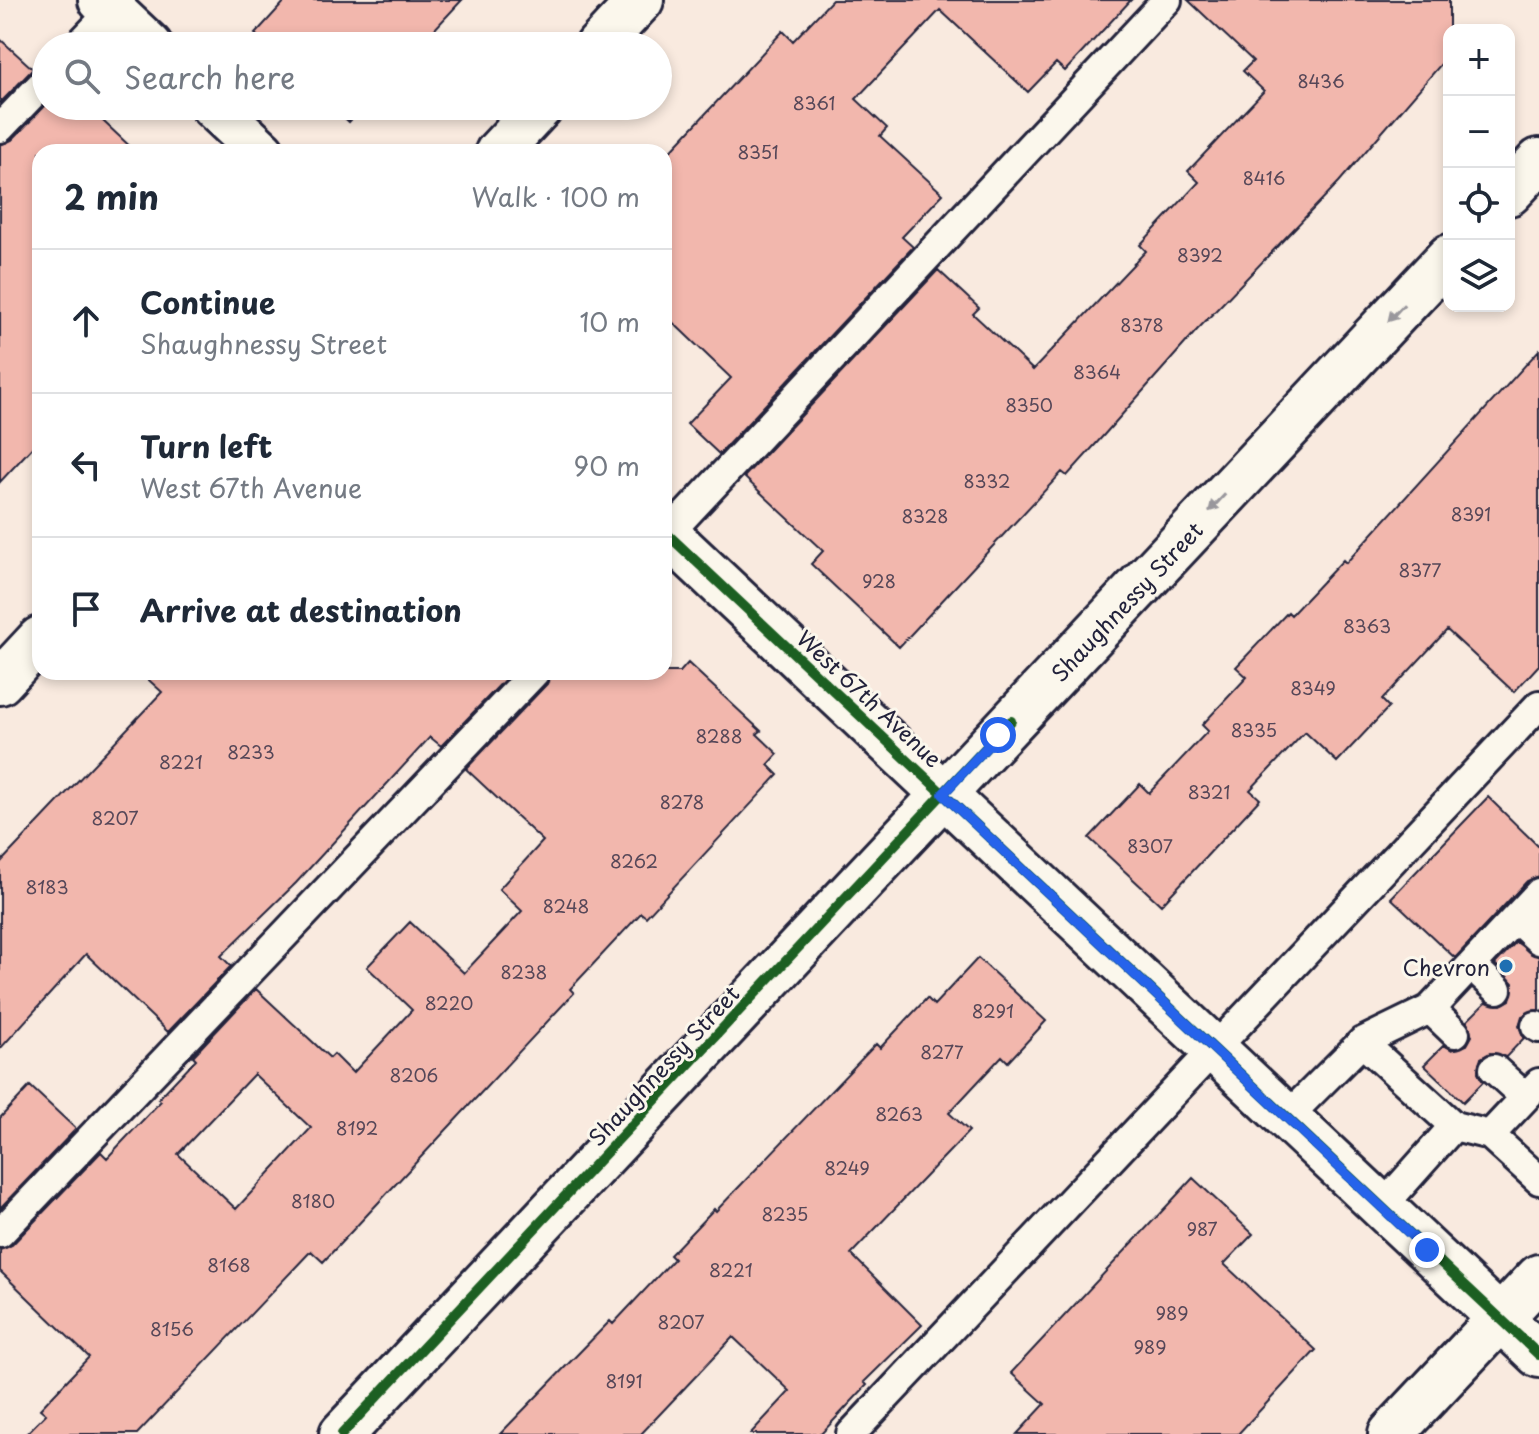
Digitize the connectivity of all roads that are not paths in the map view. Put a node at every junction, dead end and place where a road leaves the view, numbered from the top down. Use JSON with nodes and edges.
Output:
{"nodes":[{"id":1,"x":641,"y":0,"type":"edge"},
{"id":2,"x":1167,"y":0,"type":"edge"},
{"id":3,"x":111,"y":3,"type":"edge"},
{"id":4,"x":89,"y":32,"type":"edge"},
{"id":5,"x":137,"y":32,"type":"edge"},
{"id":6,"x":611,"y":32,"type":"edge"},
{"id":7,"x":32,"y":95,"type":"edge"},
{"id":8,"x":228,"y":120,"type":"edge"},
{"id":9,"x":528,"y":120,"type":"edge"},
{"id":10,"x":0,"y":128,"type":"edge"},
{"id":11,"x":253,"y":144,"type":"edge"},
{"id":12,"x":505,"y":144,"type":"edge"},
{"id":13,"x":1539,"y":161,"type":"edge"},
{"id":14,"x":1515,"y":187,"type":"edge"},
{"id":15,"x":1443,"y":263,"type":"edge"},
{"id":16,"x":672,"y":527,"type":"edge"},
{"id":17,"x":672,"y":541,"type":"edge"},
{"id":18,"x":32,"y":648,"type":"edge"},
{"id":19,"x":527,"y":680,"type":"edge"},
{"id":20,"x":0,"y":682,"type":"edge"},
{"id":21,"x":1539,"y":705,"type":"edge"},
{"id":22,"x":943,"y":794,"type":"junction"},
{"id":23,"x":1539,"y":893,"type":"edge"},
{"id":24,"x":1516,"y":919,"type":"junction"},
{"id":25,"x":1539,"y":940,"type":"edge"},
{"id":26,"x":1472,"y":966,"type":"junction"},
{"id":27,"x":1497,"y":989,"type":"dead end"},
{"id":28,"x":1430,"y":1009,"type":"junction"},
{"id":29,"x":1455,"y":1033,"type":"dead end"},
{"id":30,"x":1362,"y":1042,"type":"junction"},
{"id":31,"x":1212,"y":1049,"type":"junction"},
{"id":32,"x":1494,"y":1069,"type":"dead end"},
{"id":33,"x":1532,"y":1090,"type":"edge"},
{"id":34,"x":1286,"y":1118,"type":"junction"},
{"id":35,"x":1454,"y":1126,"type":"junction"},
{"id":36,"x":1490,"y":1135,"type":"junction"},
{"id":37,"x":1539,"y":1180,"type":"edge"},
{"id":38,"x":1381,"y":1208,"type":"junction"},
{"id":39,"x":0,"y":1233,"type":"edge"},
{"id":40,"x":1539,"y":1277,"type":"edge"},
{"id":41,"x":1500,"y":1318,"type":"junction"},
{"id":42,"x":1539,"y":1355,"type":"edge"},
{"id":43,"x":342,"y":1434,"type":"edge"},
{"id":44,"x":851,"y":1434,"type":"edge"},
{"id":45,"x":1391,"y":1434,"type":"edge"}],
"edges":[{"from":1,"to":6,"type":"street"},
{"from":2,"to":16,"type":"lane"},
{"from":3,"to":4,"type":"lane"},
{"from":3,"to":5,"type":"street"},
{"from":7,"to":10,"type":"lane"},
{"from":8,"to":11,"type":"street"},
{"from":9,"to":12,"type":"street"},
{"from":13,"to":14,"type":"street"},
{"from":15,"to":22,"type":"street","name":"Shaughnessy Street","one_way":true},
{"from":17,"to":22,"type":"street","name":"West 67th Avenue"},
{"from":18,"to":20,"type":"street"},
{"from":19,"to":39,"type":"lane"},
{"from":21,"to":31,"type":"lane"},
{"from":22,"to":31,"type":"street","name":"West 67th Avenue"},
{"from":22,"to":43,"type":"street","name":"Shaughnessy Street"},
{"from":23,"to":24,"type":"lane"},
{"from":24,"to":25,"type":"lane"},
{"from":24,"to":26,"type":"lane"},
{"from":26,"to":27,"type":"lane"},
{"from":26,"to":28,"type":"lane"},
{"from":28,"to":29,"type":"lane"},
{"from":28,"to":30,"type":"lane"},
{"from":30,"to":34,"type":"lane"},
{"from":30,"to":35,"type":"lane"},
{"from":31,"to":34,"type":"street","name":"West 67th Avenue"},
{"from":31,"to":44,"type":"lane"},
{"from":32,"to":33,"type":"lane"},
{"from":33,"to":36,"type":"lane"},
{"from":34,"to":38,"type":"street","name":"West 67th Avenue"},
{"from":35,"to":36,"type":"lane"},
{"from":35,"to":38,"type":"lane"},
{"from":36,"to":37,"type":"lane"},
{"from":38,"to":41,"type":"street","name":"West 67th Avenue"},
{"from":40,"to":41,"type":"street"},
{"from":41,"to":42,"type":"street","name":"West 67th Avenue"},
{"from":41,"to":45,"type":"street"}]}
